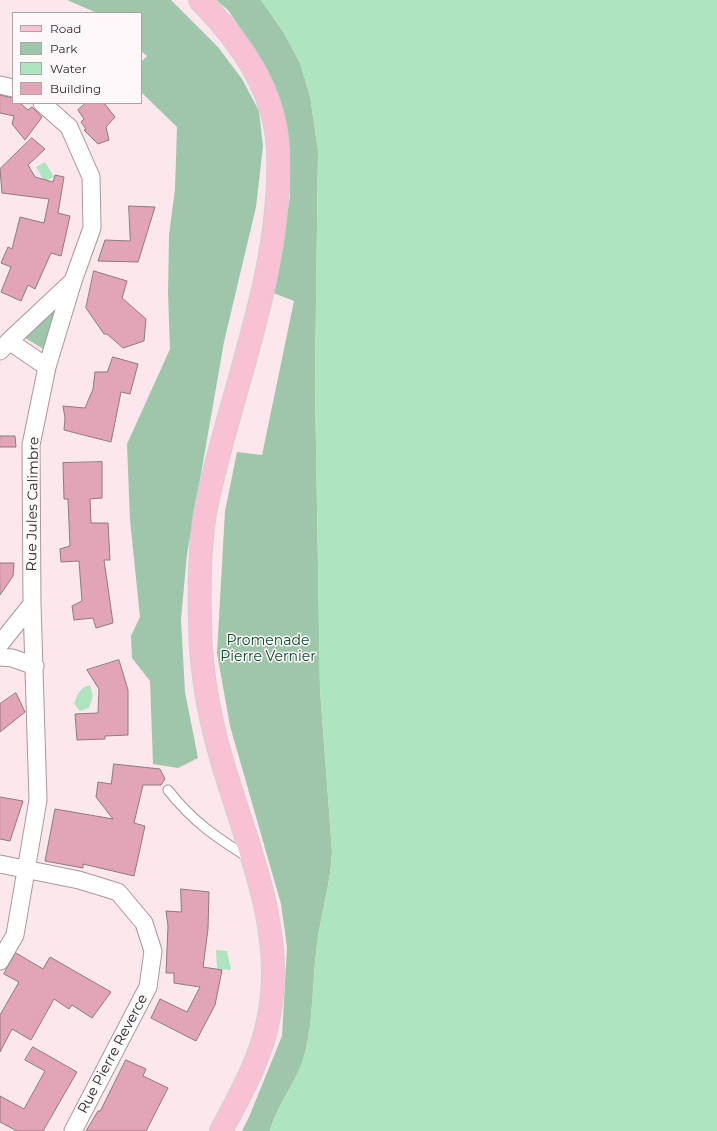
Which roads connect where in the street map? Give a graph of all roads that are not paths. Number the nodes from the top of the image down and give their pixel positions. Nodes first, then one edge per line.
1 (200, 1) edge
2 (0, 85) edge
3 (12, 88) edge
4 (43, 104) edge
5 (73, 281) junction
6 (4, 346) edge
7 (47, 367) junction
8 (32, 604) junction
9 (0, 644) edge
10 (0, 657) edge
11 (34, 666) junction
12 (168, 790) dead end
13 (255, 862) junction
14 (0, 864) edge
15 (27, 869) junction
16 (0, 961) edge
17 (73, 1131) edge
18 (221, 1131) edge

1 - 13 main road
2 - 3 street
4 - 5 street, Rue Jules Calimbre
5 - 6 street
5 - 7 street, Rue Jules Calimbre
6 - 7 street
7 - 8 street, Rue Jules Calimbre
8 - 9 street
8 - 11 street, Rue Jules Calimbre
10 - 11 street
11 - 15 street, Rue Jules Calimbre
12 - 13 lane
13 - 18 main road
14 - 15 street, Rue Pierre Reverce
15 - 16 street, Rue Jules Calimbre
15 - 17 street, Rue Pierre Reverce

